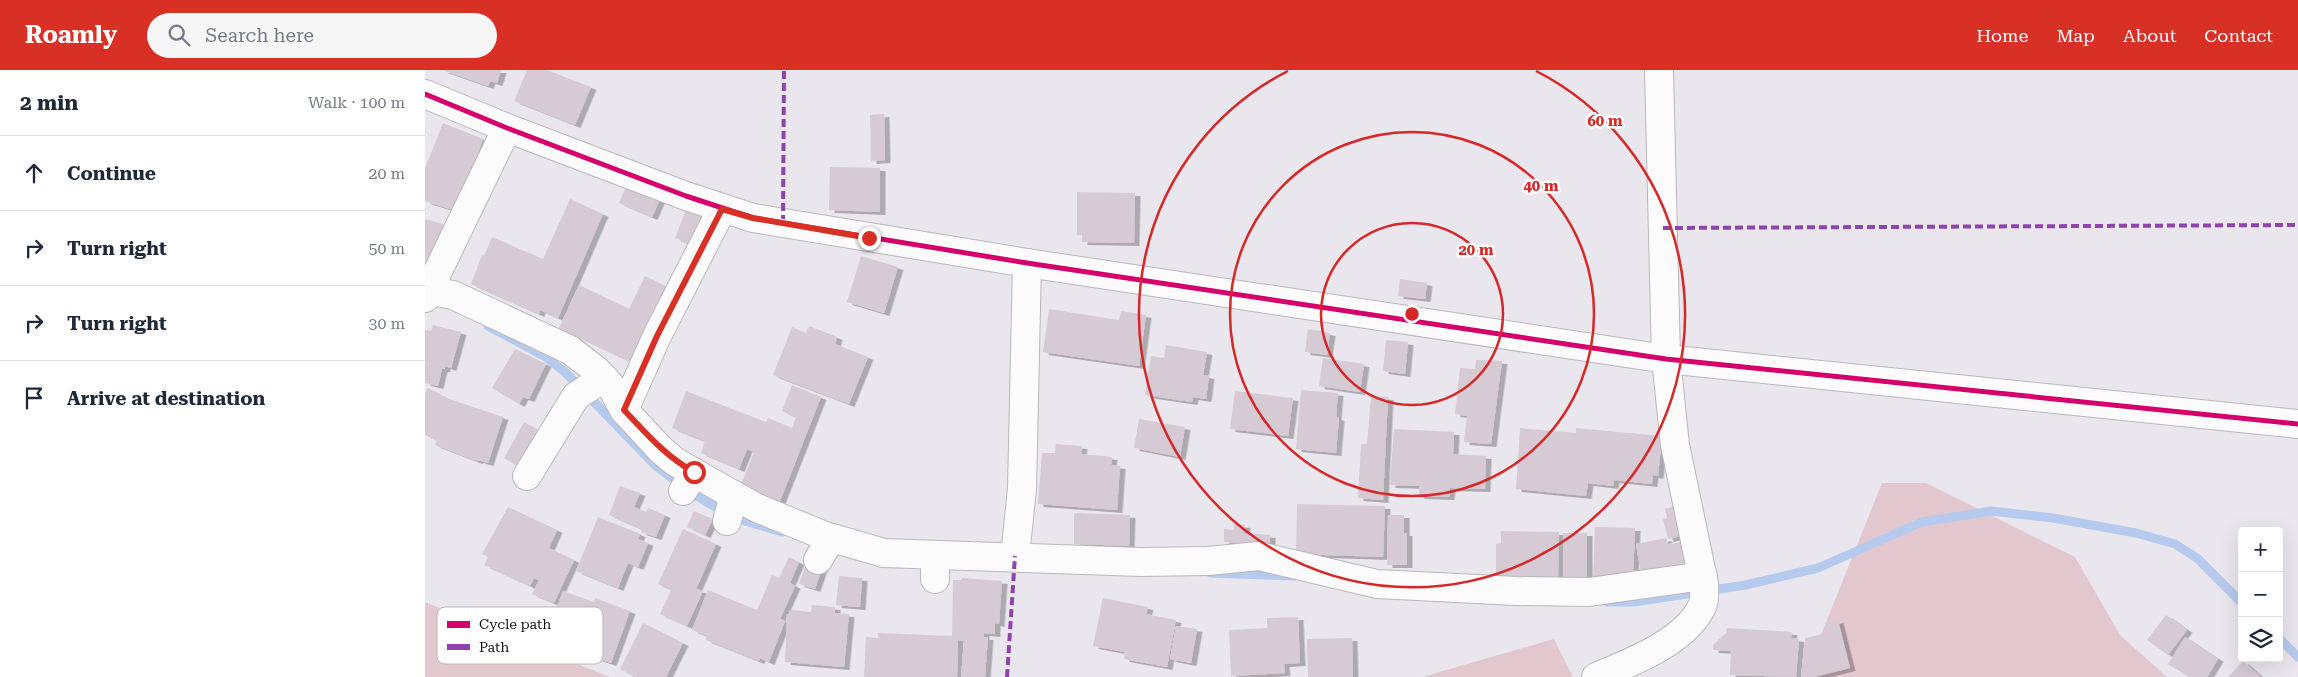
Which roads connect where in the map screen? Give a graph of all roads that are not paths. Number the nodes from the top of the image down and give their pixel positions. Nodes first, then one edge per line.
1 (1659, 70) edge
2 (425, 94) edge
3 (507, 128) junction
4 (722, 209) junction
5 (1027, 263) junction
6 (426, 293) edge
7 (1666, 359) junction
8 (592, 386) junction
9 (624, 410) junction
10 (2298, 424) edge
11 (527, 476) dead end
12 (734, 495) junction
13 (727, 521) dead end
14 (1015, 556) junction
15 (1703, 588) junction
16 (1596, 677) edge

1 - 7 street
2 - 3 street
3 - 4 street
3 - 6 street
4 - 5 street
4 - 9 street
5 - 7 street
5 - 14 street
6 - 8 street
7 - 10 street
7 - 15 street
8 - 9 street
8 - 11 street
9 - 12 street
12 - 13 street
12 - 14 street
14 - 15 street
15 - 16 street

